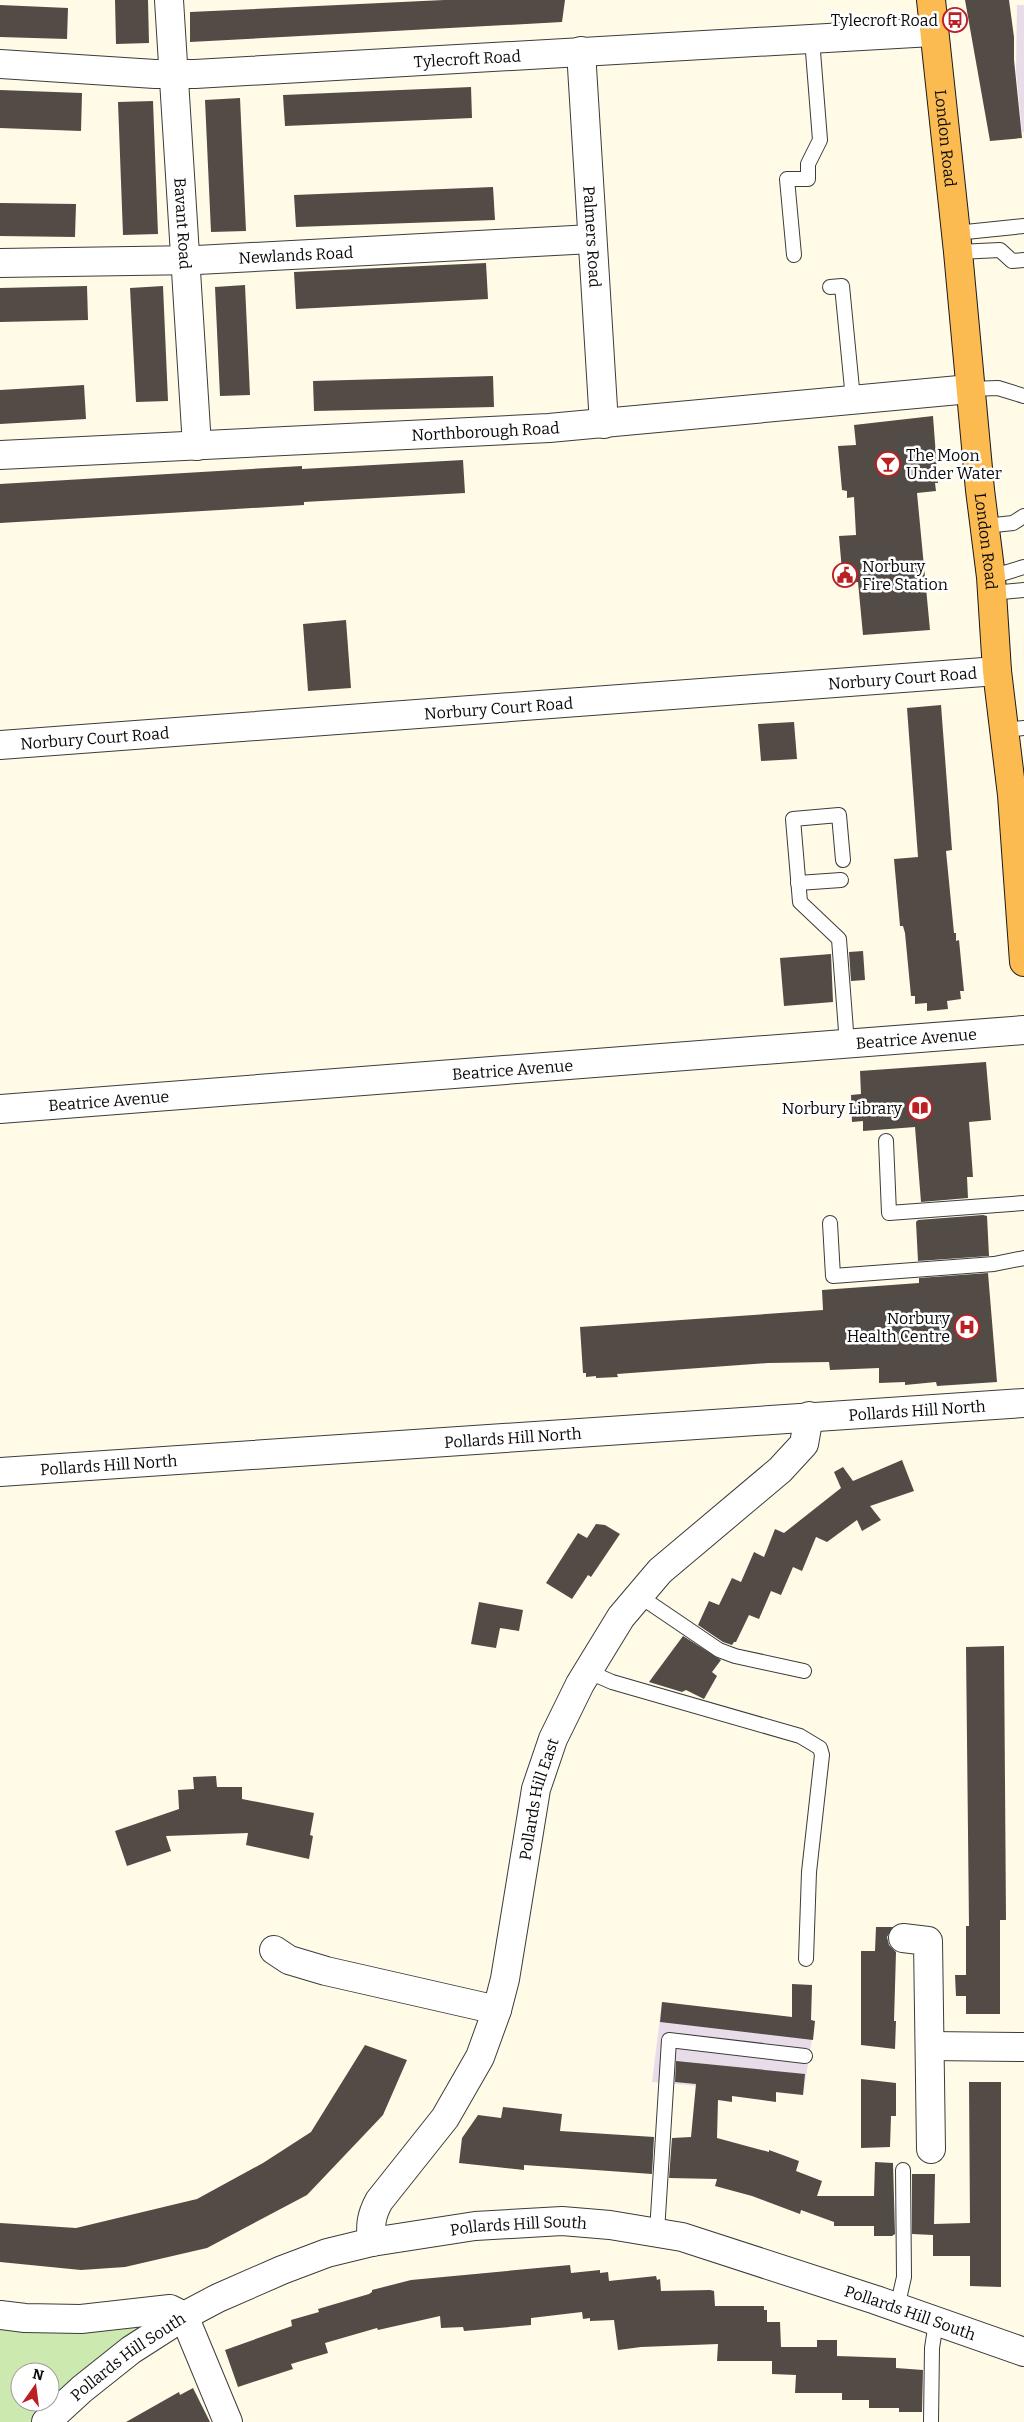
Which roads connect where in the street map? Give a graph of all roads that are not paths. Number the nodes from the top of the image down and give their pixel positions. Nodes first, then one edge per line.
1 (169, 0) edge
2 (930, 0) edge
3 (932, 32) junction
4 (812, 39) junction
5 (581, 51) junction
6 (0, 64) edge
7 (174, 74) junction
8 (1024, 226) edge
9 (592, 239) junction
10 (957, 243) junction
11 (794, 255) dead end
12 (185, 260) junction
13 (1024, 260) edge
14 (0, 263) edge
15 (830, 287) dead end
16 (970, 388) junction
17 (1024, 396) edge
18 (853, 399) junction
19 (604, 424) junction
20 (197, 446) junction
21 (0, 455) edge
22 (1024, 516) edge
23 (985, 526) junction
24 (1024, 567) edge
25 (992, 585) junction
26 (1024, 590) edge
27 (997, 671) junction
28 (1014, 729) edge
29 (0, 745) edge
30 (843, 860) dead end
31 (1021, 869) edge
32 (841, 880) dead end
33 (798, 883) junction
34 (1024, 962) edge
35 (1024, 1030) edge
36 (847, 1044) junction
37 (0, 1109) edge
38 (886, 1141) dead end
39 (1024, 1202) edge
40 (830, 1223) dead end
41 (1024, 1258) edge
42 (1024, 1403) edge
43 (809, 1416) junction
44 (0, 1472) edge
45 (638, 1595) junction
46 (804, 1671) dead end
47 (587, 1672) junction
48 (903, 1938) dead end
49 (274, 1950) dead end
50 (806, 1959) dead end
51 (497, 2010) junction
52 (930, 2046) junction
53 (1024, 2047) edge
54 (805, 2056) dead end
55 (930, 2149) dead end
56 (903, 2170) dead end
57 (657, 2232) junction
58 (372, 2242) junction
59 (897, 2308) junction
60 (0, 2315) edge
61 (184, 2316) junction
62 (936, 2322) junction
63 (1024, 2352) edge
64 (46, 2422) edge
65 (228, 2422) edge
66 (931, 2422) edge

1 - 7 street, Bavant Road
2 - 3 highway, London Road
3 - 4 street, Tylecroft Road
3 - 10 highway, London Road
4 - 5 street, Tylecroft Road
4 - 11 lane
5 - 7 street, Tylecroft Road
5 - 9 street, Palmers Road
6 - 7 street, Tylecroft Road
7 - 12 street, Bavant Road
8 - 10 lane
9 - 12 street, Newlands Road
9 - 19 street, Palmers Road
10 - 13 lane
10 - 16 highway, London Road
12 - 14 street, Newlands Road
12 - 20 street, Bavant Road
15 - 18 lane
16 - 17 lane
16 - 18 street, Northborough Road
16 - 23 highway, London Road
18 - 19 street, Northborough Road
19 - 20 street, Northborough Road
20 - 21 street, Northborough Road
22 - 23 lane
23 - 25 highway, London Road
24 - 25 lane
25 - 26 lane
25 - 27 highway, London Road
27 - 28 highway, London Road
27 - 29 street, Norbury Court Road
28 - 31 highway, London Road
30 - 33 lane
31 - 34 highway, London Road
32 - 33 lane
33 - 36 lane
35 - 36 street, Beatrice Avenue
36 - 37 street, Beatrice Avenue
38 - 39 lane
40 - 41 lane
42 - 43 street, Pollards Hill North
43 - 44 street, Pollards Hill North
43 - 45 street, Pollards Hill East
45 - 46 lane
45 - 47 street, Pollards Hill East
47 - 50 lane
47 - 51 street, Pollards Hill East
48 - 52 street
49 - 51 street
51 - 58 street, Pollards Hill East
52 - 53 street
52 - 55 street
54 - 57 lane
56 - 59 lane
57 - 58 street, Pollards Hill South
57 - 59 street, Pollards Hill South
58 - 61 street, Pollards Hill South
59 - 62 street, Pollards Hill South
60 - 61 street
61 - 64 street, Pollards Hill South
61 - 65 street
62 - 63 street, Pollards Hill South
62 - 66 lane

